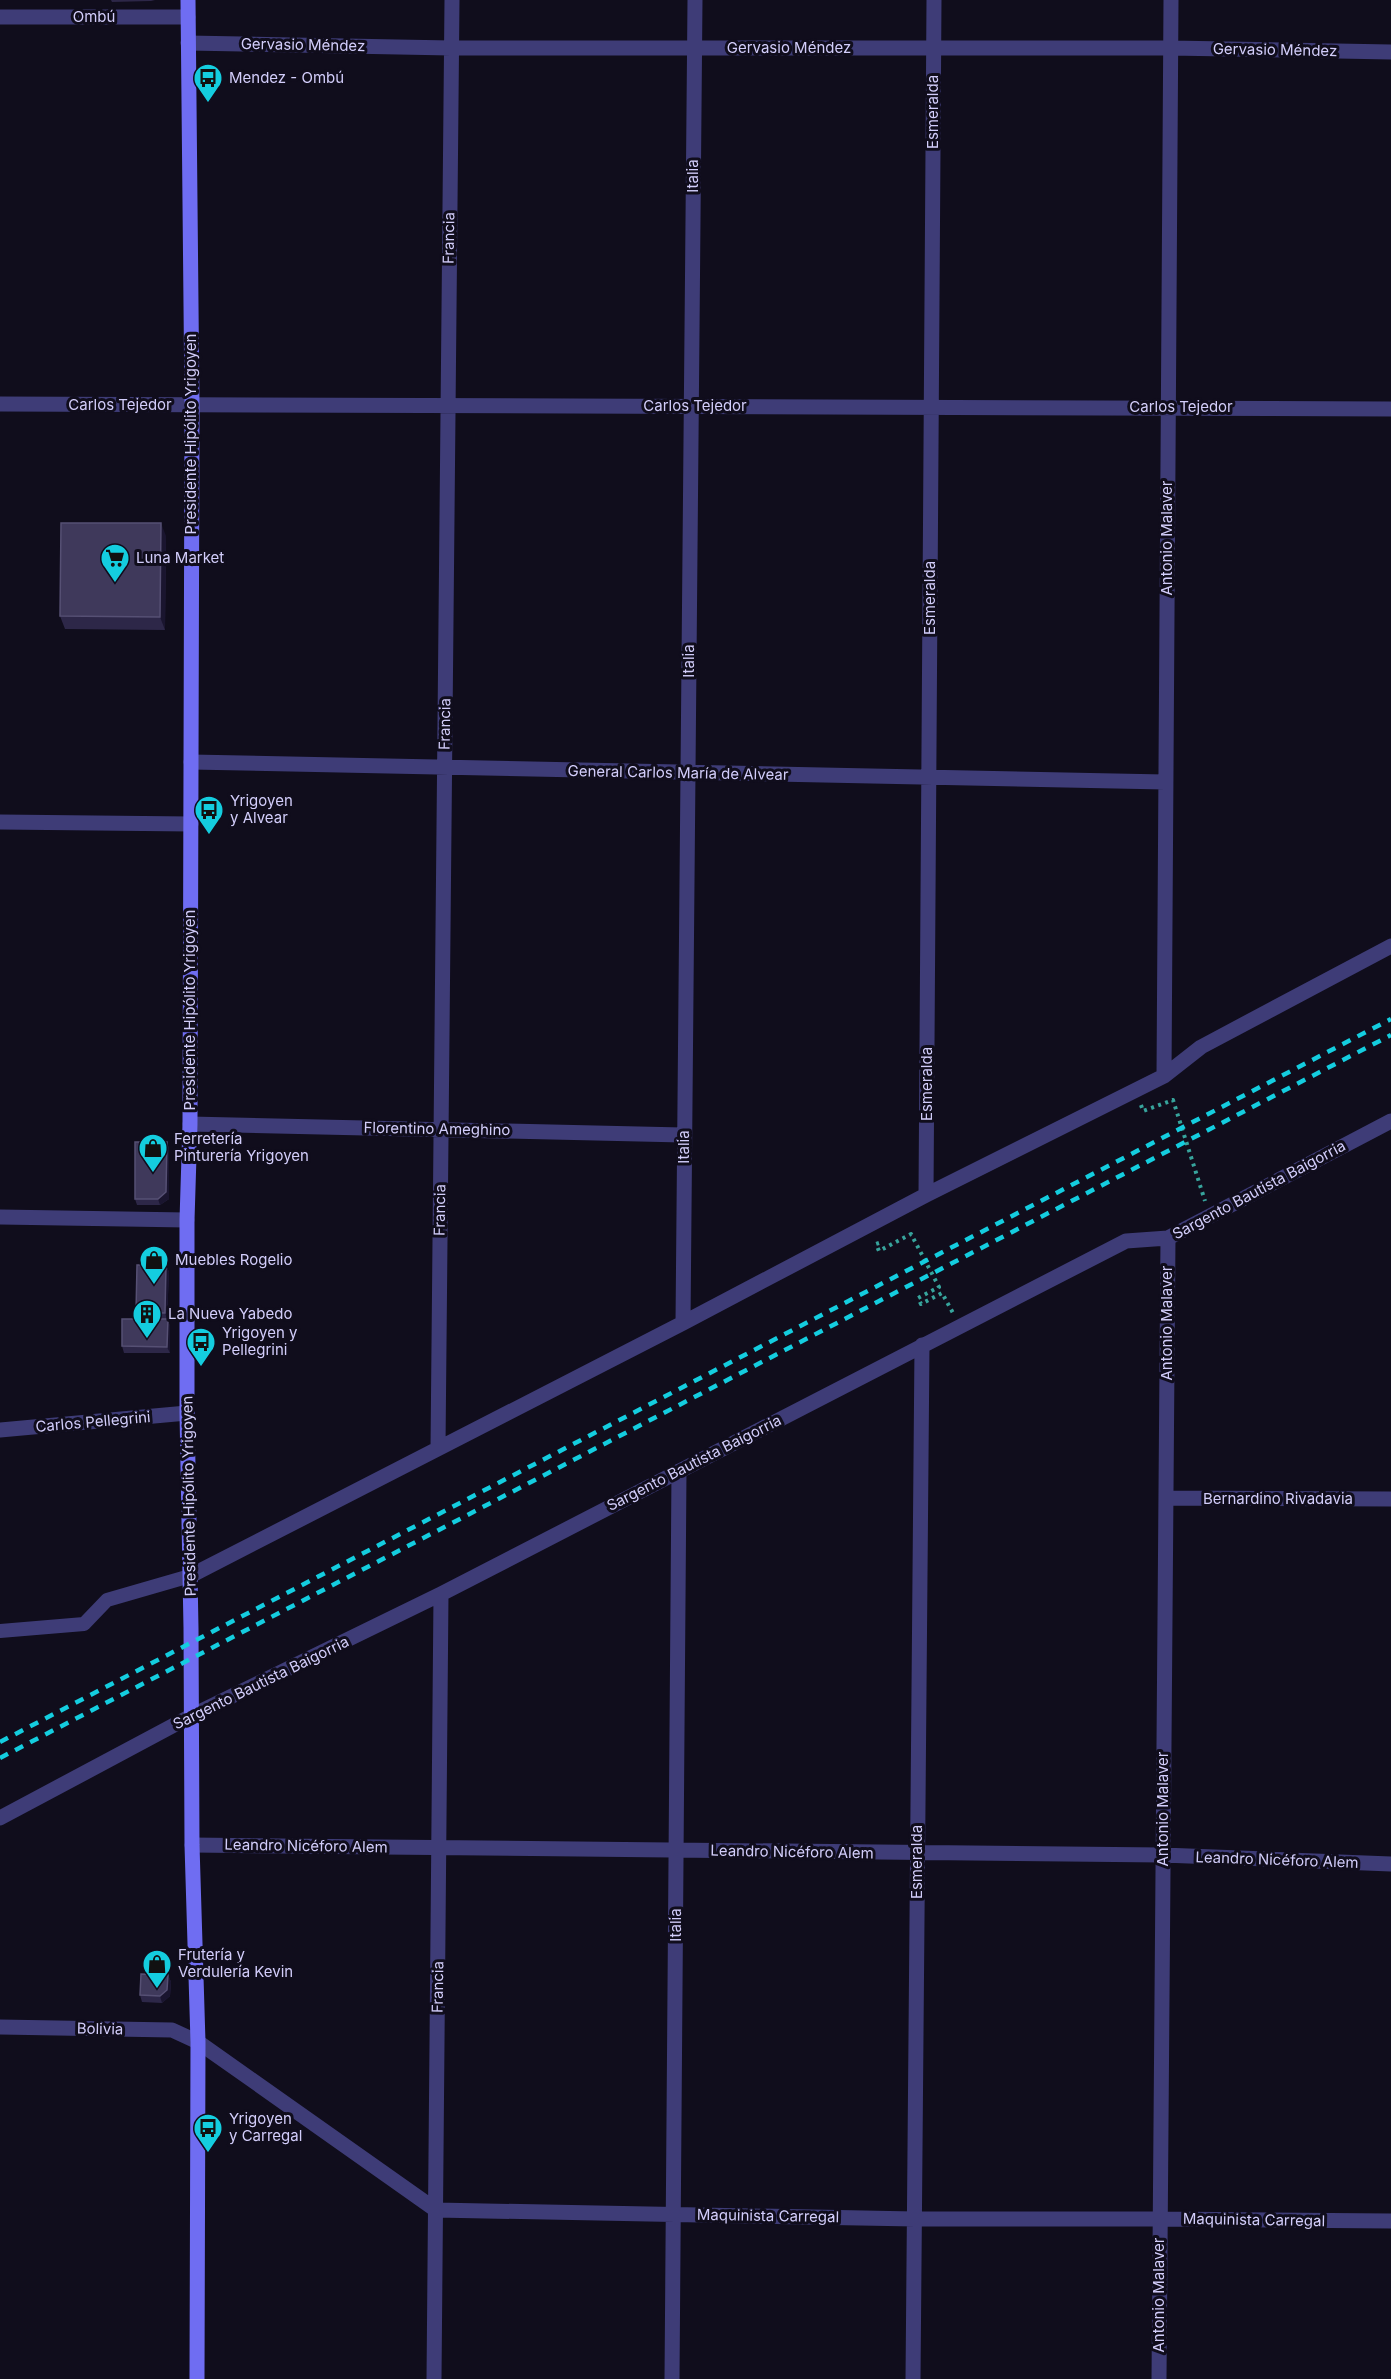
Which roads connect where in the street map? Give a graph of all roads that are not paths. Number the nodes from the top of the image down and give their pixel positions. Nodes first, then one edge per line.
1 (188, 0) edge
2 (452, 0) edge
3 (694, 0) edge
4 (934, 0) edge
5 (1171, 0) edge
6 (0, 17) edge
7 (188, 17) junction
8 (188, 43) junction
9 (934, 47) junction
10 (451, 48) junction
11 (694, 48) junction
12 (1170, 48) junction
13 (1391, 52) edge
14 (0, 404) edge
15 (448, 405) junction
16 (192, 406) junction
17 (691, 406) junction
18 (931, 406) junction
19 (1168, 407) junction
20 (1391, 409) edge
21 (191, 762) junction
22 (444, 769) junction
23 (688, 773) junction
24 (929, 777) junction
25 (1165, 782) junction
26 (0, 822) edge
27 (190, 824) junction
28 (1391, 946) edge
29 (1164, 1076) junction
30 (1391, 1121) edge
31 (190, 1124) junction
32 (441, 1130) junction
33 (684, 1135) junction
34 (926, 1196) junction
35 (0, 1217) edge
36 (187, 1220) junction
37 (1168, 1238) junction
38 (683, 1323) junction
39 (922, 1345) junction
40 (187, 1413) junction
41 (0, 1430) edge
42 (438, 1448) junction
43 (680, 1471) junction
44 (1166, 1498) junction
45 (1391, 1499) edge
46 (190, 1576) junction
47 (441, 1594) junction
48 (0, 1631) edge
49 (191, 1716) junction
50 (0, 1818) edge
51 (192, 1845) junction
52 (440, 1847) junction
53 (676, 1851) junction
54 (918, 1853) junction
55 (1163, 1856) junction
56 (1391, 1864) edge
57 (0, 2027) edge
58 (198, 2042) junction
59 (436, 2210) junction
60 (673, 2214) junction
61 (915, 2219) junction
62 (1160, 2219) junction
63 (1391, 2221) edge
64 (197, 2379) edge
65 (434, 2379) edge
66 (672, 2379) edge
67 (914, 2379) edge
68 (1159, 2379) edge

1 - 7 street, Presidente Hipólito Yrigoyen
2 - 10 street, Francia
3 - 11 street, Italia
4 - 9 street, Esmeralda
5 - 12 street, Antonio Malaver
6 - 7 street, Ombú
7 - 8 street, Presidente Hipólito Yrigoyen
8 - 10 street, Gervasio Méndez
8 - 16 street, Presidente Hipólito Yrigoyen
9 - 11 street, Gervasio Méndez
9 - 12 street, Gervasio Méndez
9 - 18 street, Esmeralda
10 - 11 street, Gervasio Méndez
10 - 15 street, Francia
11 - 17 street, Italia
12 - 13 street, Gervasio Méndez
12 - 19 street, Antonio Malaver
14 - 16 street, Carlos Tejedor
15 - 16 street, Carlos Tejedor
15 - 17 street, Carlos Tejedor
15 - 22 street, Francia
16 - 21 street, Presidente Hipólito Yrigoyen
17 - 18 street, Carlos Tejedor
17 - 23 street, Italia
18 - 19 street, Carlos Tejedor
18 - 24 street, Esmeralda
19 - 20 street, Carlos Tejedor
19 - 25 street, Antonio Malaver
21 - 22 street, General Carlos María de Alvear
21 - 27 street, Presidente Hipólito Yrigoyen
22 - 23 street, General Carlos María de Alvear
22 - 32 street, Francia
23 - 24 street, General Carlos María de Alvear
23 - 33 street, Italia
24 - 25 street, General Carlos María de Alvear
24 - 34 street, Esmeralda
25 - 29 street, Antonio Malaver
26 - 27 street
27 - 31 street, Presidente Hipólito Yrigoyen
28 - 29 street
29 - 34 street
30 - 37 street, Sargento Bautista Baigorria
31 - 32 street, Florentino Ameghino
31 - 36 street, Presidente Hipólito Yrigoyen
32 - 33 street, Florentino Ameghino
32 - 42 street, Francia
33 - 38 street, Italia
34 - 38 street
35 - 36 street
36 - 40 street, Presidente Hipólito Yrigoyen
37 - 39 street, Sargento Bautista Baigorria
37 - 44 street, Antonio Malaver
38 - 42 street
39 - 43 street, Sargento Bautista Baigorria
39 - 54 street, Esmeralda
40 - 41 street, Carlos Pellegrini
40 - 46 street, Presidente Hipólito Yrigoyen
42 - 46 street
43 - 47 street, Sargento Bautista Baigorria
43 - 53 street, Italia
44 - 45 street, Bernardino Rivadavia
44 - 55 street, Antonio Malaver
46 - 48 lane
46 - 49 street, Presidente Hipólito Yrigoyen
47 - 49 street, Sargento Bautista Baigorria
47 - 52 street, Francia
49 - 50 street, Sargento Bautista Baigorria
49 - 51 street, Presidente Hipólito Yrigoyen
51 - 52 street, Leandro Nicéforo Alem
51 - 58 street, Presidente Hipólito Yrigoyen
52 - 53 street, Leandro Nicéforo Alem
52 - 59 street, Francia
53 - 54 street, Leandro Nicéforo Alem
53 - 60 street, Italia
54 - 55 street, Leandro Nicéforo Alem
54 - 61 street, Esmeralda
55 - 56 street, Leandro Nicéforo Alem
55 - 62 street, Antonio Malaver
57 - 58 street, Bolivia
58 - 59 street
58 - 64 street, Presidente Hipólito Yrigoyen
59 - 60 street, Maquinista Carregal
59 - 65 street, Francia
60 - 61 street, Maquinista Carregal
60 - 66 street, Italia
61 - 62 street, Maquinista Carregal
61 - 67 street, Esmeralda
62 - 63 street, Maquinista Carregal
62 - 68 street, Antonio Malaver

